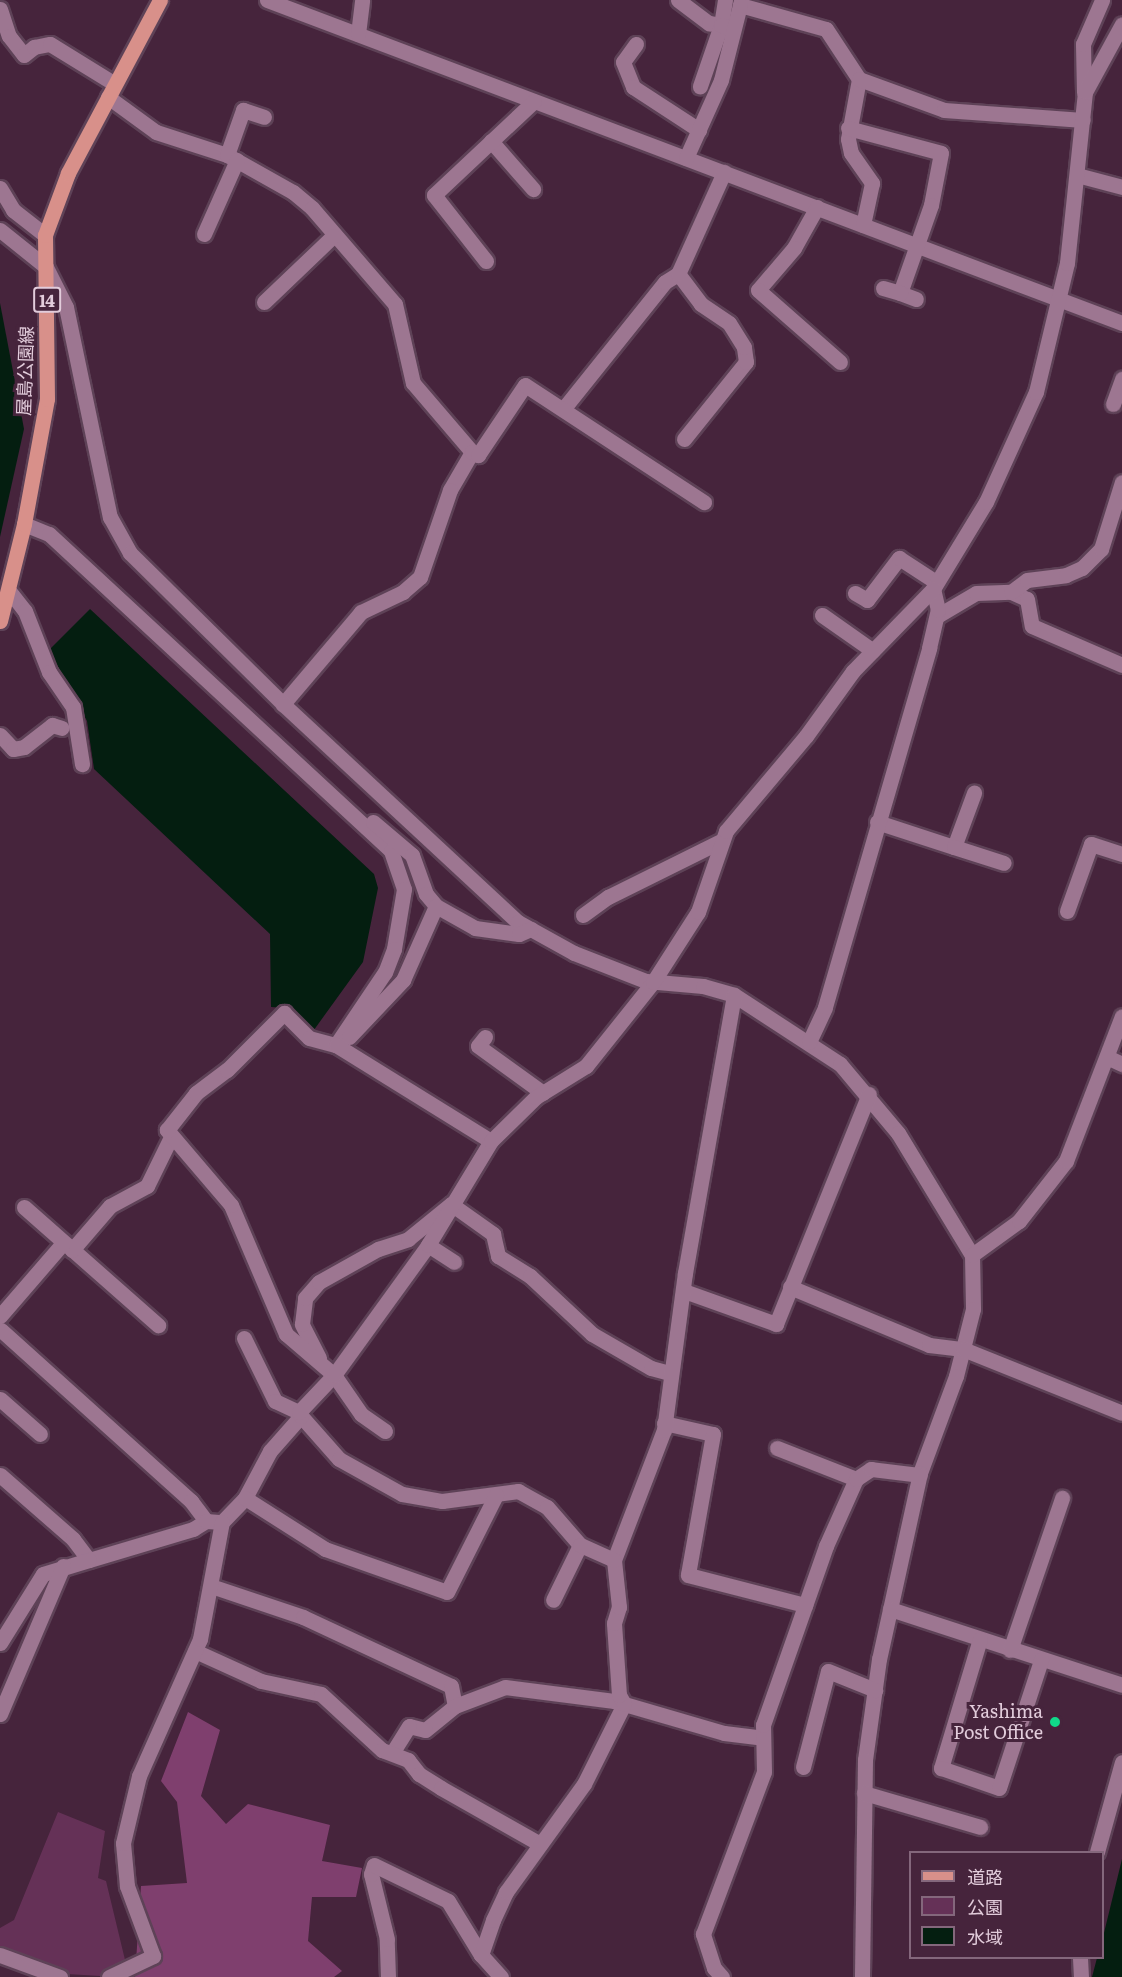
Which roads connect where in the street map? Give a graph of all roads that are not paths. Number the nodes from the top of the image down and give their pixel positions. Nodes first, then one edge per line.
1 (159, 0) edge
2 (267, 0) edge
3 (362, 0) edge
4 (678, 0) edge
5 (725, 0) edge
6 (1102, 0) edge
7 (740, 2) edge
8 (0, 9) edge
9 (1122, 24) edge
10 (728, 26) junction
11 (358, 34) junction
12 (636, 44) dead end
13 (859, 80) junction
14 (700, 86) dead end
15 (111, 91) junction
16 (1085, 92) junction
17 (534, 101) junction
18 (264, 117) dead end
19 (1083, 120) junction
20 (848, 128) junction
21 (699, 130) junction
22 (491, 141) junction
23 (232, 158) junction
24 (686, 158) junction
25 (724, 172) junction
26 (1077, 175) junction
27 (1122, 187) edge
28 (0, 188) edge
29 (533, 189) dead end
30 (817, 207) junction
31 (863, 225) junction
32 (0, 230) edge
33 (204, 234) dead end
34 (45, 235) junction
35 (333, 236) junction
36 (917, 245) junction
37 (486, 261) dead end
38 (46, 267) junction
39 (678, 274) junction
40 (883, 288) dead end
41 (900, 293) junction
42 (1059, 298) junction
43 (916, 299) dead end
44 (264, 302) dead end
45 (1122, 323) edge
46 (840, 362) dead end
47 (1122, 379) edge
48 (1113, 404) dead end
49 (564, 408) junction
50 (684, 439) dead end
51 (472, 452) junction
52 (1122, 482) edge
53 (704, 502) dead end
54 (24, 524) junction
55 (935, 585) junction
56 (10, 592) junction
57 (1011, 592) junction
58 (855, 593) dead end
59 (822, 615) dead end
60 (937, 616) junction
61 (0, 621) edge
62 (873, 651) junction
63 (1122, 665) edge
64 (283, 704) junction
65 (62, 728) dead end
66 (0, 735) edge
67 (82, 764) dead end
68 (974, 793) dead end
69 (342, 803) junction
70 (877, 822) junction
71 (721, 842) junction
72 (954, 847) junction
73 (1122, 854) edge
74 (1004, 863) dead end
75 (436, 906) junction
76 (1067, 911) dead end
77 (583, 915) dead end
78 (531, 929) junction
79 (653, 982) junction
80 (734, 995) junction
81 (1122, 1016) edge
82 (485, 1036) dead end
83 (809, 1042) junction
84 (336, 1045) junction
85 (1107, 1057) junction
86 (1122, 1064) edge
87 (543, 1093) junction
88 (869, 1094) junction
89 (171, 1137) junction
90 (491, 1141) junction
91 (451, 1204) junction
92 (24, 1207) dead end
93 (428, 1245) junction
94 (68, 1246) junction
95 (972, 1255) junction
96 (454, 1262) dead end
97 (790, 1287) junction
98 (684, 1291) junction
99 (158, 1325) dead end
100 (0, 1326) edge
101 (244, 1338) dead end
102 (963, 1349) junction
103 (670, 1373) junction
104 (332, 1374) junction
105 (0, 1399) edge
106 (1122, 1413) edge
107 (300, 1414) junction
108 (664, 1423) junction
109 (386, 1431) dead end
110 (40, 1434) dead end
111 (777, 1448) dead end
112 (0, 1475) edge
113 (920, 1475) junction
114 (856, 1479) junction
115 (496, 1495) junction
116 (245, 1498) junction
117 (1062, 1498) dead end
118 (206, 1521) junction
119 (222, 1522) junction
120 (580, 1545) junction
121 (89, 1560) junction
122 (614, 1560) junction
123 (63, 1566) junction
124 (211, 1586) junction
125 (553, 1600) dead end
126 (805, 1605) junction
127 (890, 1609) junction
128 (1, 1639) edge
129 (980, 1639) junction
130 (1010, 1650) junction
131 (195, 1651) junction
132 (1041, 1660) junction
133 (1122, 1685) edge
134 (875, 1690) junction
135 (624, 1704) junction
136 (455, 1706) junction
137 (0, 1714) edge
138 (763, 1738) junction
139 (392, 1753) junction
140 (1122, 1762) edge
141 (803, 1767) dead end
142 (864, 1793) junction
143 (980, 1827) dead end
144 (540, 1844) junction
145 (1097, 1851) edge
146 (0, 1955) edge
147 (481, 1955) junction
148 (1080, 1959) edge
149 (60, 1977) edge
150 (109, 1977) edge
151 (388, 1977) edge
152 (501, 1977) edge
153 (722, 1977) edge
154 (862, 1977) edge
155 (1082, 1977) edge

1 - 15 main road, 屋島公園線 / 14
2 - 11 street
3 - 11 street
4 - 10 street
5 - 10 street
6 - 16 street
7 - 10 street
7 - 13 street
8 - 15 street
9 - 16 street
10 - 14 street
10 - 21 street
11 - 17 street
12 - 21 street
13 - 19 street
13 - 20 street
15 - 23 street
15 - 34 main road, 屋島公園線 / 14
16 - 19 street
17 - 22 street
17 - 24 street
18 - 23 street
19 - 26 street
20 - 31 street
20 - 36 street
21 - 24 street
22 - 29 street
22 - 37 street
23 - 33 street
23 - 35 street
24 - 25 street
25 - 30 street
25 - 39 street
26 - 27 street
26 - 42 street
28 - 34 street
30 - 31 street
30 - 46 street
31 - 36 street
32 - 38 street
34 - 38 main road, 屋島公園線 / 14
35 - 44 street
35 - 51 street
36 - 41 street
36 - 42 street
38 - 54 main road, 屋島公園線 / 14
38 - 64 street
39 - 49 street
39 - 50 street
40 - 41 street
41 - 43 street
42 - 45 street
42 - 55 street
47 - 48 street
49 - 51 street
49 - 53 street
51 - 64 street
52 - 57 street
54 - 56 main road, 屋島公園線 / 14
54 - 69 street
55 - 58 street
55 - 60 street
55 - 62 street
56 - 61 main road, 屋島公園線 / 14
56 - 67 street
57 - 60 street
57 - 63 street
59 - 62 street
60 - 70 street
62 - 71 street
64 - 78 street
65 - 66 street
68 - 72 street
69 - 75 street
69 - 84 street
70 - 72 street
70 - 83 street
71 - 77 street
71 - 79 street
72 - 74 street
73 - 76 street
75 - 78 street
75 - 84 street
78 - 79 street
79 - 80 street
79 - 87 street
80 - 83 street
80 - 98 street
81 - 85 street
82 - 87 street
83 - 88 street
84 - 89 street
84 - 90 street
85 - 86 street
85 - 95 street
87 - 90 street
88 - 95 street
88 - 97 street
89 - 94 street
89 - 104 street
90 - 91 street
91 - 93 street
91 - 103 street
91 - 104 street
92 - 94 street
93 - 96 street
93 - 104 street
94 - 99 street
94 - 100 street
95 - 102 street
97 - 98 street
97 - 102 street
98 - 103 street
100 - 118 street
101 - 107 street
102 - 106 street
102 - 113 street
103 - 108 street
104 - 107 street
104 - 109 street
105 - 110 street
107 - 115 street
107 - 116 street
108 - 122 street
108 - 126 street
111 - 114 street
112 - 121 street
113 - 114 street
113 - 127 street
114 - 126 street
115 - 116 street
115 - 120 street
116 - 119 street
117 - 130 street
118 - 119 street
118 - 121 street
119 - 124 street
120 - 122 street
120 - 125 street
121 - 123 street
122 - 135 street
123 - 128 street
123 - 137 street
124 - 131 street
124 - 136 street
126 - 138 street
127 - 129 street
127 - 134 street
129 - 130 street
129 - 132 street
130 - 132 street
131 - 139 street
131 - 150 street
132 - 133 street
134 - 141 street
134 - 142 street
135 - 136 street
135 - 138 street
135 - 144 street
136 - 139 street
138 - 153 street
139 - 144 street
140 - 145 street
142 - 143 street
142 - 154 street
144 - 147 street
146 - 149 street
147 - 151 street
147 - 152 street
148 - 155 street

